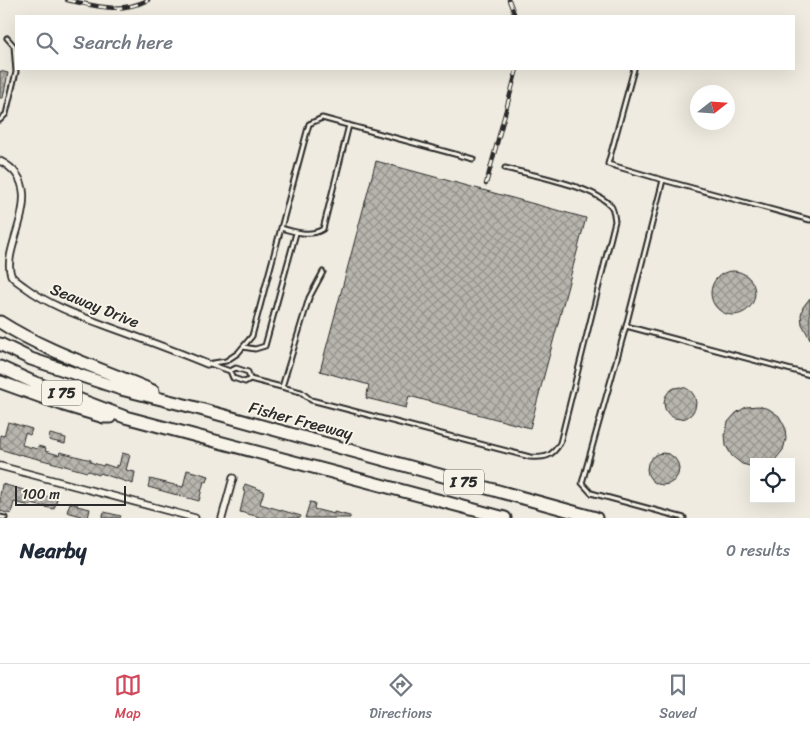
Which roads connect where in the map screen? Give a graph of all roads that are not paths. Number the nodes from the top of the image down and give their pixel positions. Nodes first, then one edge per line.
1 (7, 38) dead end
2 (15, 59) edge
3 (16, 70) edge
4 (634, 70) edge
5 (0, 120) edge
6 (349, 126) junction
7 (473, 159) dead end
8 (0, 161) edge
9 (505, 168) dead end
10 (663, 180) junction
11 (810, 220) edge
12 (281, 228) junction
13 (296, 233) junction
14 (323, 272) dead end
15 (0, 322) edge
16 (626, 326) junction
17 (0, 344) edge
18 (243, 347) junction
19 (207, 364) junction
20 (0, 367) edge
21 (230, 371) junction
22 (810, 375) edge
23 (250, 379) junction
24 (0, 382) edge
25 (282, 387) junction
26 (190, 406) junction
27 (125, 417) junction
28 (0, 466) edge
29 (233, 478) dead end
30 (0, 517) edge
31 (5, 518) edge
32 (195, 518) edge
33 (222, 518) edge
34 (505, 518) edge
35 (596, 518) edge
36 (684, 518) edge

1 - 2 lane
3 - 5 lane
4 - 10 lane
6 - 7 lane
6 - 12 lane
6 - 13 lane
8 - 19 street, Seaway Drive
9 - 25 lane
10 - 11 lane
10 - 16 lane
12 - 13 lane
12 - 18 lane
13 - 18 lane
14 - 25 lane
15 - 26 highway
16 - 22 lane
16 - 36 lane
17 - 26 highway, Fisher Freeway / I 75
18 - 19 lane
19 - 21 lane
20 - 27 highway, I 75
21 - 23 lane
21 - 23 lane
23 - 25 lane
24 - 27 highway
26 - 35 highway, Fisher Freeway / I 75
27 - 34 highway, I 75
28 - 32 street
29 - 33 street
30 - 31 lane

